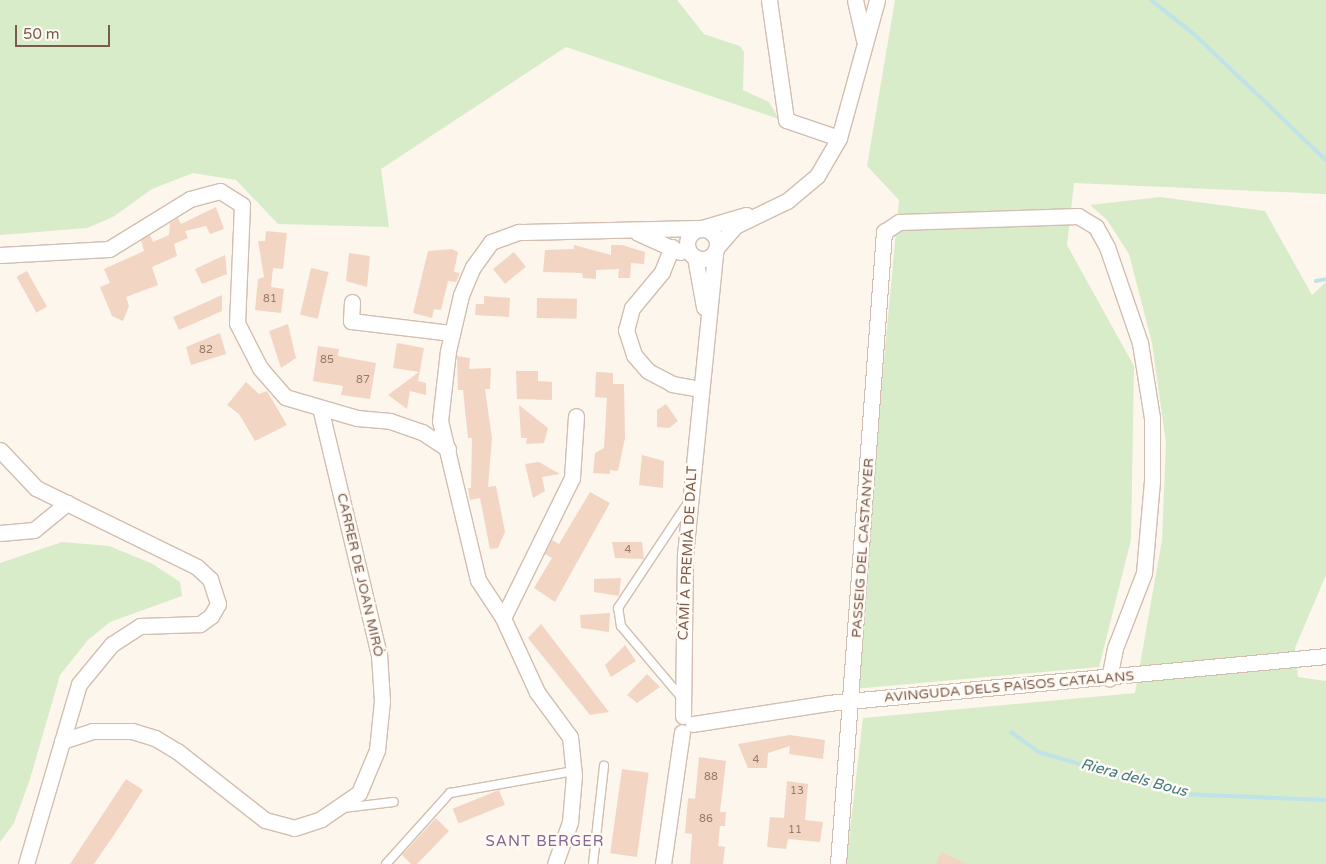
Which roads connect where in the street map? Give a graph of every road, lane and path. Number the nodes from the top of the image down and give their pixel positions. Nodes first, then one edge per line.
1 (770, 0) edge
2 (855, 0) edge
3 (877, 0) edge
4 (865, 46) junction
5 (840, 133) junction
6 (762, 212) junction
7 (701, 228) junction
8 (619, 230) junction
9 (672, 246) junction
10 (716, 249) junction
11 (0, 255) edge
12 (694, 256) junction
13 (352, 302) dead end
14 (706, 322) junction
15 (452, 334) junction
16 (700, 389) junction
17 (320, 408) junction
18 (576, 416) dead end
19 (448, 449) junction
20 (0, 450) edge
21 (690, 499) junction
22 (67, 502) junction
23 (0, 533) edge
24 (503, 618) junction
25 (1326, 656) edge
26 (1109, 678) junction
27 (681, 697) junction
28 (852, 701) junction
29 (686, 724) junction
30 (62, 740) junction
31 (604, 766) dead end
32 (574, 772) junction
33 (394, 802) dead end
34 (336, 809) junction
35 (26, 864) edge
36 (386, 864) edge
37 (554, 864) edge
38 (592, 864) edge
39 (663, 864) edge
40 (838, 864) edge

1 - 5 street
2 - 4 street
3 - 4 street
4 - 5 street
5 - 6 street
6 - 7 street
6 - 10 street
7 - 8 street
7 - 10 street
7 - 12 street
8 - 9 street
8 - 15 street
9 - 12 street
9 - 16 street
10 - 12 street
10 - 14 street, CAMÍ A PREMIÀ DE DALT
11 - 17 street
12 - 14 street, CAMÍ A PREMIÀ DE DALT
13 - 15 street
14 - 16 street, CAMÍ A PREMIÀ DE DALT
15 - 19 street
16 - 21 street, CAMÍ A PREMIÀ DE DALT
17 - 19 street
17 - 34 street, CARRER DE JOAN MIRÓ
18 - 24 street
19 - 24 street
20 - 22 street
21 - 27 street, CAMÍ A PREMIÀ DE DALT
21 - 27 lane
22 - 23 street
22 - 30 street
24 - 32 street
25 - 26 street, AVINGUDA DELS PAÏSOS CATALANS
26 - 28 street, AVINGUDA DELS PAÏSOS CATALANS
26 - 28 street, PASSEIG DEL CASTANYER
27 - 29 street, CAMÍ A PREMIÀ DE DALT
28 - 29 street, AVINGUDA DELS PAÏSOS CATALANS
28 - 40 street, PASSEIG DEL CASTANYER
29 - 39 street, CAMÍ A PREMIÀ DE DALT
30 - 34 street, CARRER DE JOAN MIRÓ
30 - 35 street
31 - 38 lane
32 - 36 lane
32 - 37 street
33 - 34 lane

